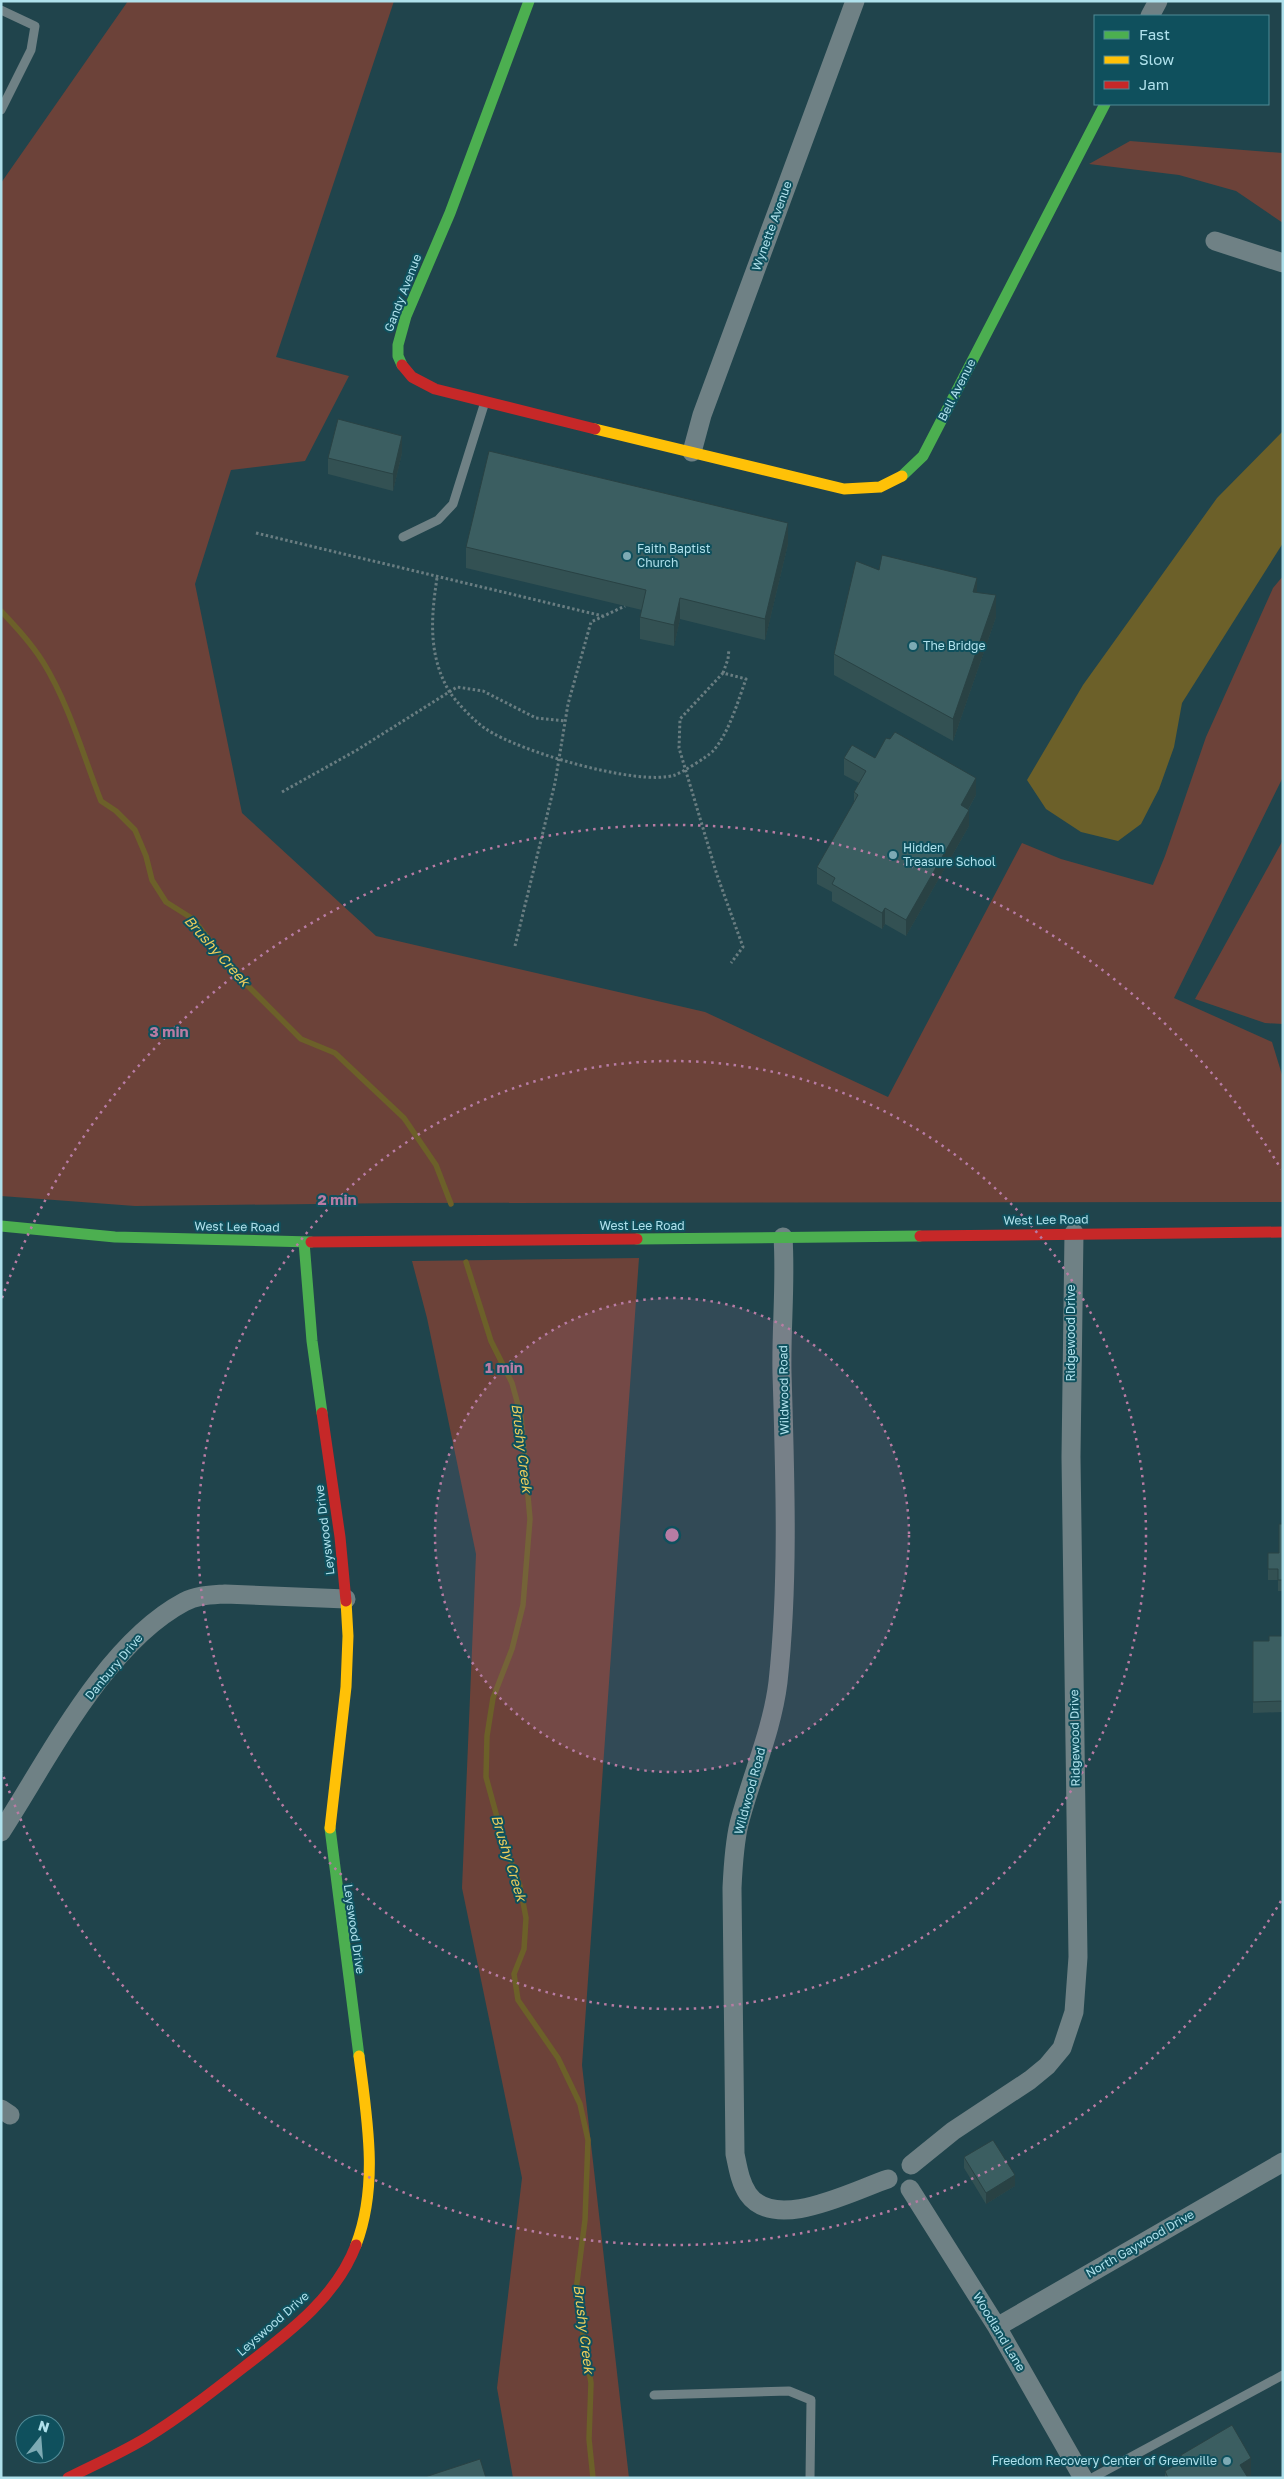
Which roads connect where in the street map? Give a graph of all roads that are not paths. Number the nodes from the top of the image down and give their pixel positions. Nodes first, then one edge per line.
1 (529, 1) edge
2 (855, 1) edge
3 (1158, 1) edge
4 (1, 10) edge
5 (1151, 15) edge
6 (1104, 105) edge
7 (1, 110) edge
8 (1215, 241) dead end
9 (1283, 262) edge
10 (485, 403) junction
11 (692, 452) junction
12 (403, 537) dead end
13 (1, 1226) edge
14 (1283, 1232) edge
15 (1074, 1233) junction
16 (783, 1237) junction
17 (304, 1242) junction
18 (346, 1599) junction
19 (1, 1832) edge
20 (1283, 2162) edge
21 (911, 2165) junction
22 (888, 2179) junction
23 (910, 2189) junction
24 (997, 2327) junction
25 (1283, 2375) edge
26 (654, 2395) dead end
27 (68, 2478) edge
28 (810, 2478) edge
29 (1083, 2478) edge
30 (1092, 2478) edge

1 - 10 street, Gandy Avenue
2 - 11 street, Wynette Avenue
3 - 5 street
4 - 7 lane
6 - 11 street, Bell Avenue
8 - 9 street
10 - 11 street, Gandy Avenue
10 - 12 lane
13 - 17 street, West Lee Road
14 - 15 street, West Lee Road
15 - 16 street, West Lee Road
15 - 21 street, Ridgewood Drive
16 - 17 street, West Lee Road
16 - 22 street, Wildwood Road
17 - 18 street, Leyswood Drive
18 - 19 street, Danbury Drive
18 - 27 street, Leyswood Drive
20 - 24 street, North Gaywood Drive
21 - 22 street
21 - 23 street
22 - 23 street
23 - 24 street, Woodland Lane
24 - 29 street, Woodland Lane
25 - 30 lane
26 - 28 lane

